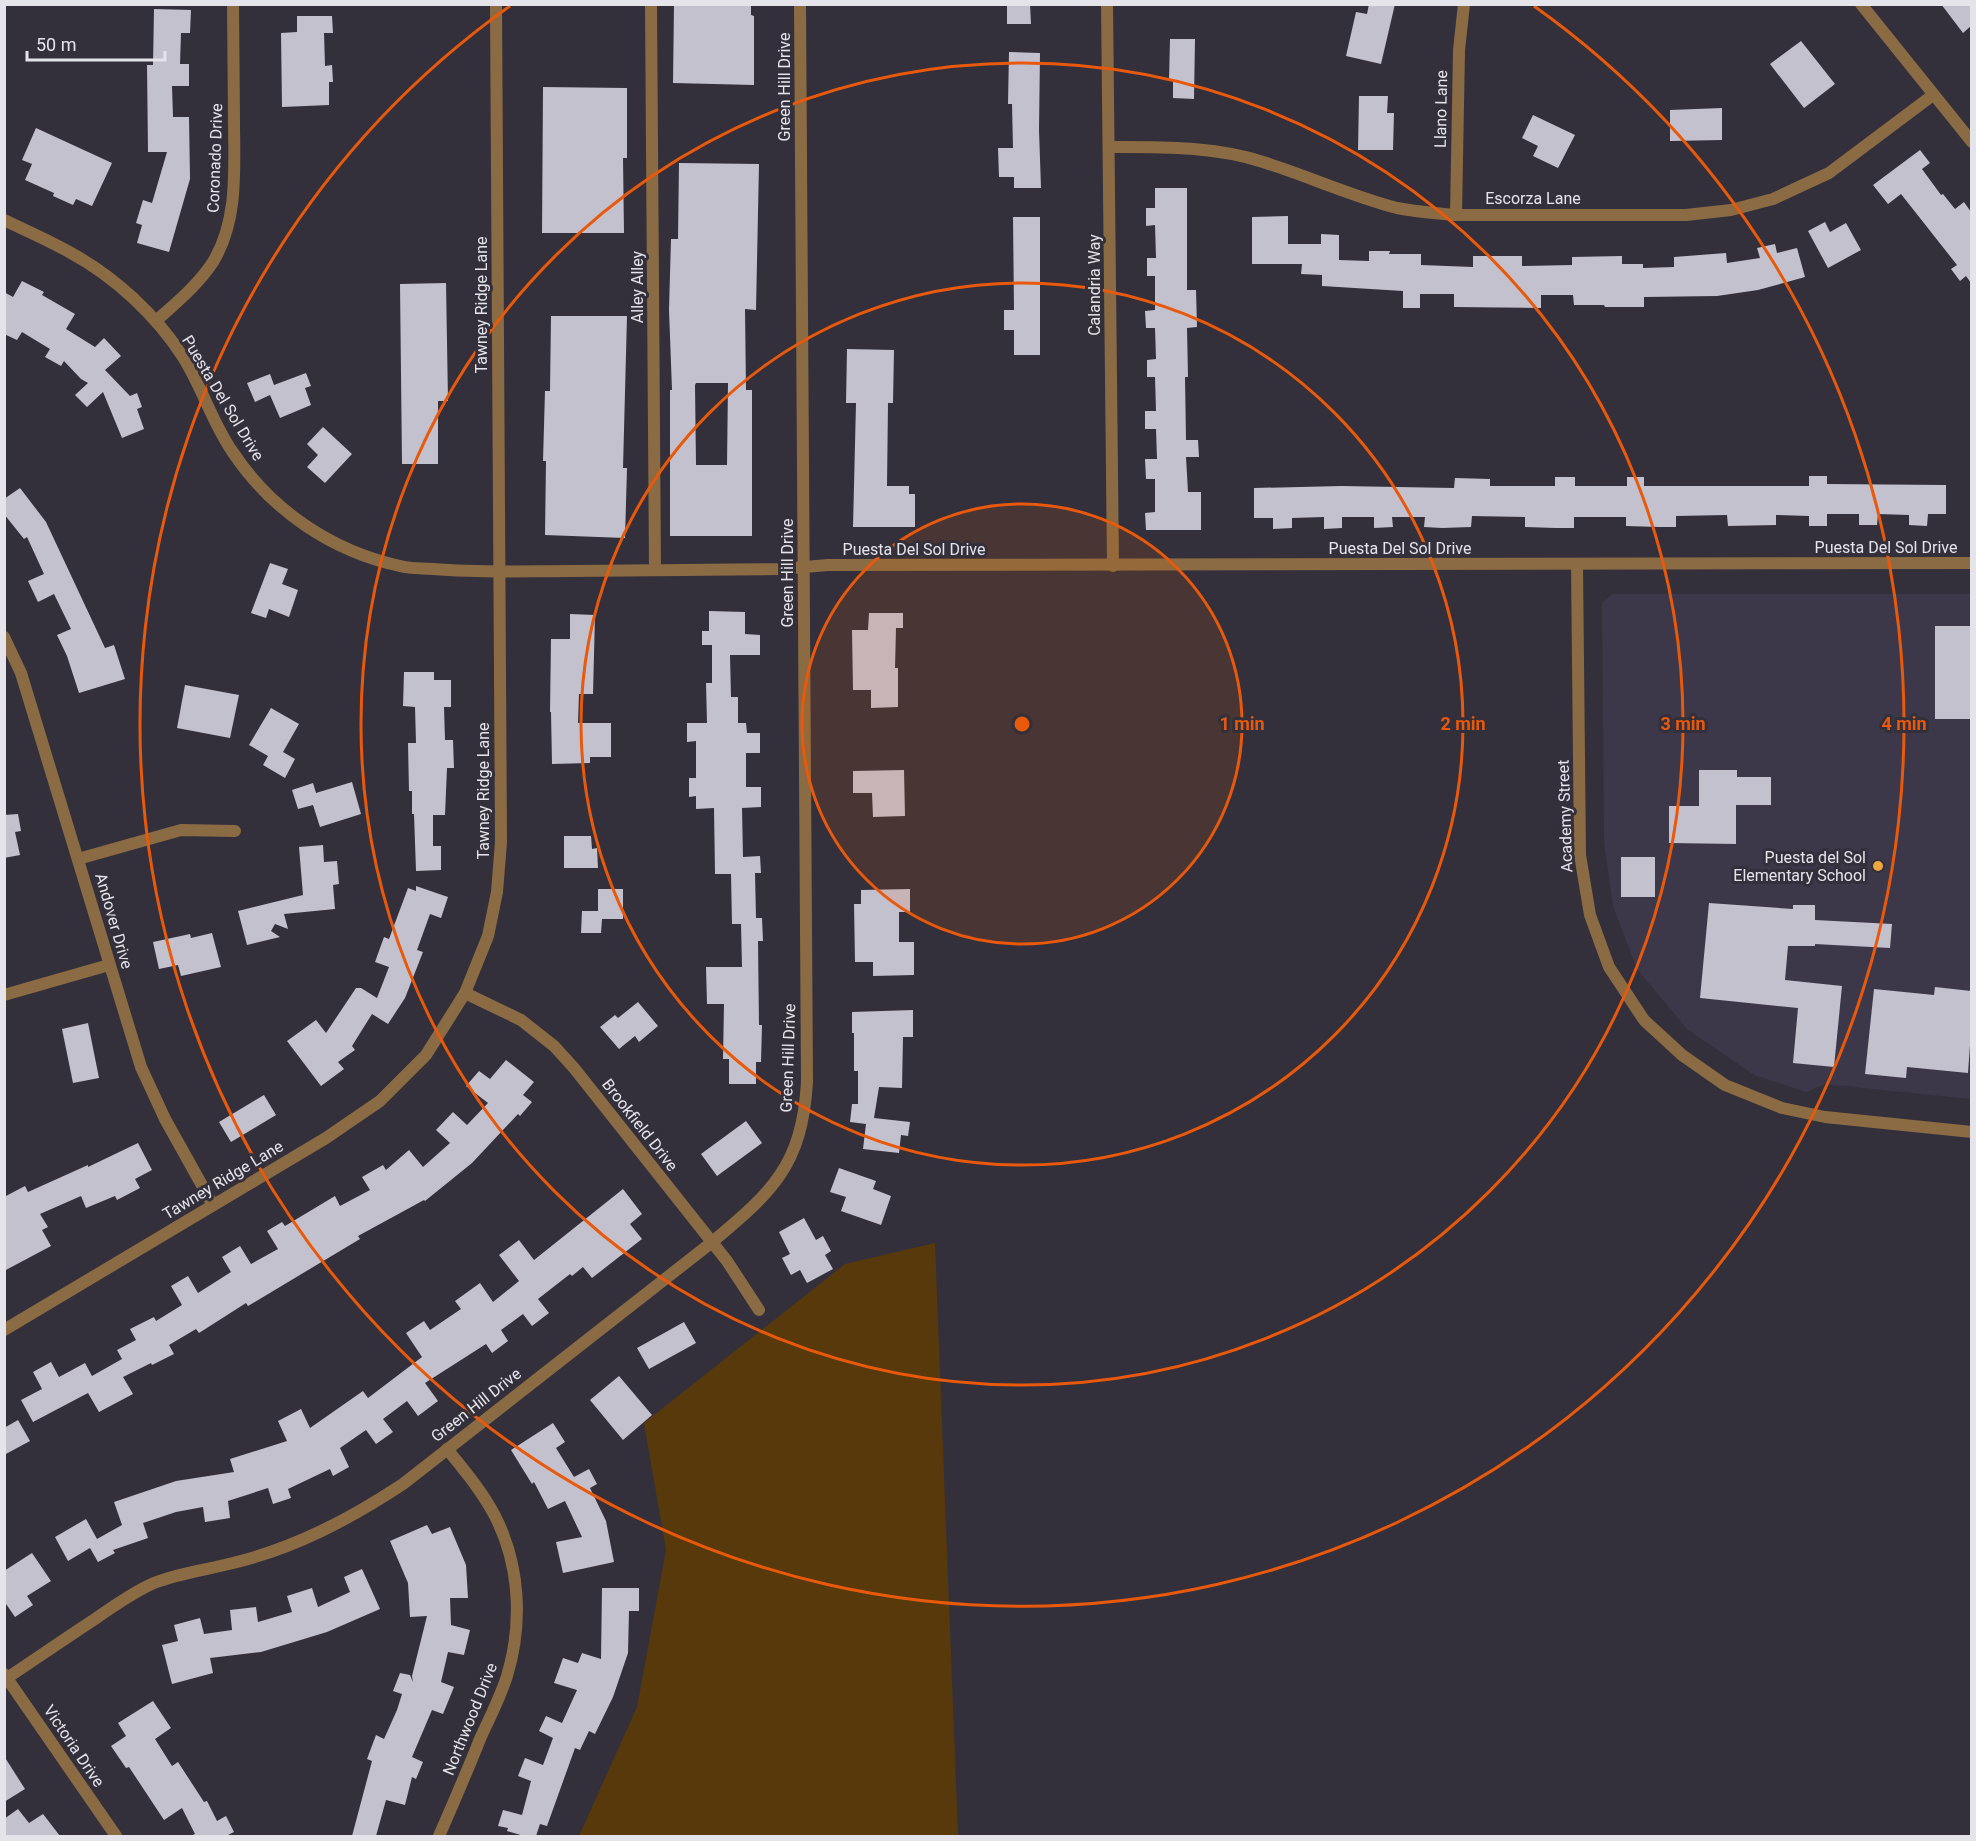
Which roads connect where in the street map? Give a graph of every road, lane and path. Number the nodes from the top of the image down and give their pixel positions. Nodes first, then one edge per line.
1 (233, 4) edge
2 (496, 4) edge
3 (651, 4) edge
4 (800, 4) edge
5 (1107, 4) edge
6 (1464, 4) edge
7 (1861, 4) edge
8 (1933, 95) junction
9 (1971, 142) edge
10 (1109, 147) junction
11 (1456, 215) junction
12 (4, 220) edge
13 (156, 321) junction
14 (1577, 564) junction
15 (1971, 564) edge
16 (1113, 566) junction
17 (803, 567) junction
18 (655, 570) junction
19 (499, 572) junction
20 (4, 637) edge
21 (235, 831) dead end
22 (78, 859) junction
23 (109, 965) junction
24 (465, 993) junction
25 (4, 995) edge
26 (1971, 1131) edge
27 (213, 1205) junction
28 (711, 1243) junction
29 (759, 1310) dead end
30 (4, 1330) edge
31 (447, 1449) junction
32 (6, 1676) edge
33 (116, 1836) edge
34 (439, 1836) edge

1 - 13 street, Coronado Drive
2 - 19 street, Tawney Ridge Lane
3 - 18 street, Alley Alley
4 - 17 street, Green Hill Drive
5 - 10 street, Calandria Way
6 - 11 street, Llano Lane
7 - 8 street
8 - 9 street
8 - 11 street, Escorza Lane
10 - 11 street, Escorza Lane
10 - 16 street, Calandria Way
12 - 13 street, Puesta Del Sol Drive
13 - 19 street, Puesta Del Sol Drive
14 - 15 street, Puesta Del Sol Drive
14 - 16 street, Puesta Del Sol Drive
14 - 26 street, Academy Street
16 - 17 street, Puesta Del Sol Drive
17 - 18 street, Puesta Del Sol Drive
17 - 28 street, Green Hill Drive
18 - 19 street, Puesta Del Sol Drive
19 - 24 street, Tawney Ridge Lane
20 - 22 street, Andover Drive
21 - 22 street
22 - 23 street, Andover Drive
23 - 25 street
23 - 27 street, Andover Drive
24 - 27 street, Tawney Ridge Lane
24 - 28 street, Brookfield Drive
27 - 30 street, Tawney Ridge Lane
28 - 29 street, Brookfield Drive
28 - 31 street, Green Hill Drive
31 - 32 street, Green Hill Drive
31 - 34 street, Northwood Drive
32 - 33 street, Victoria Drive

